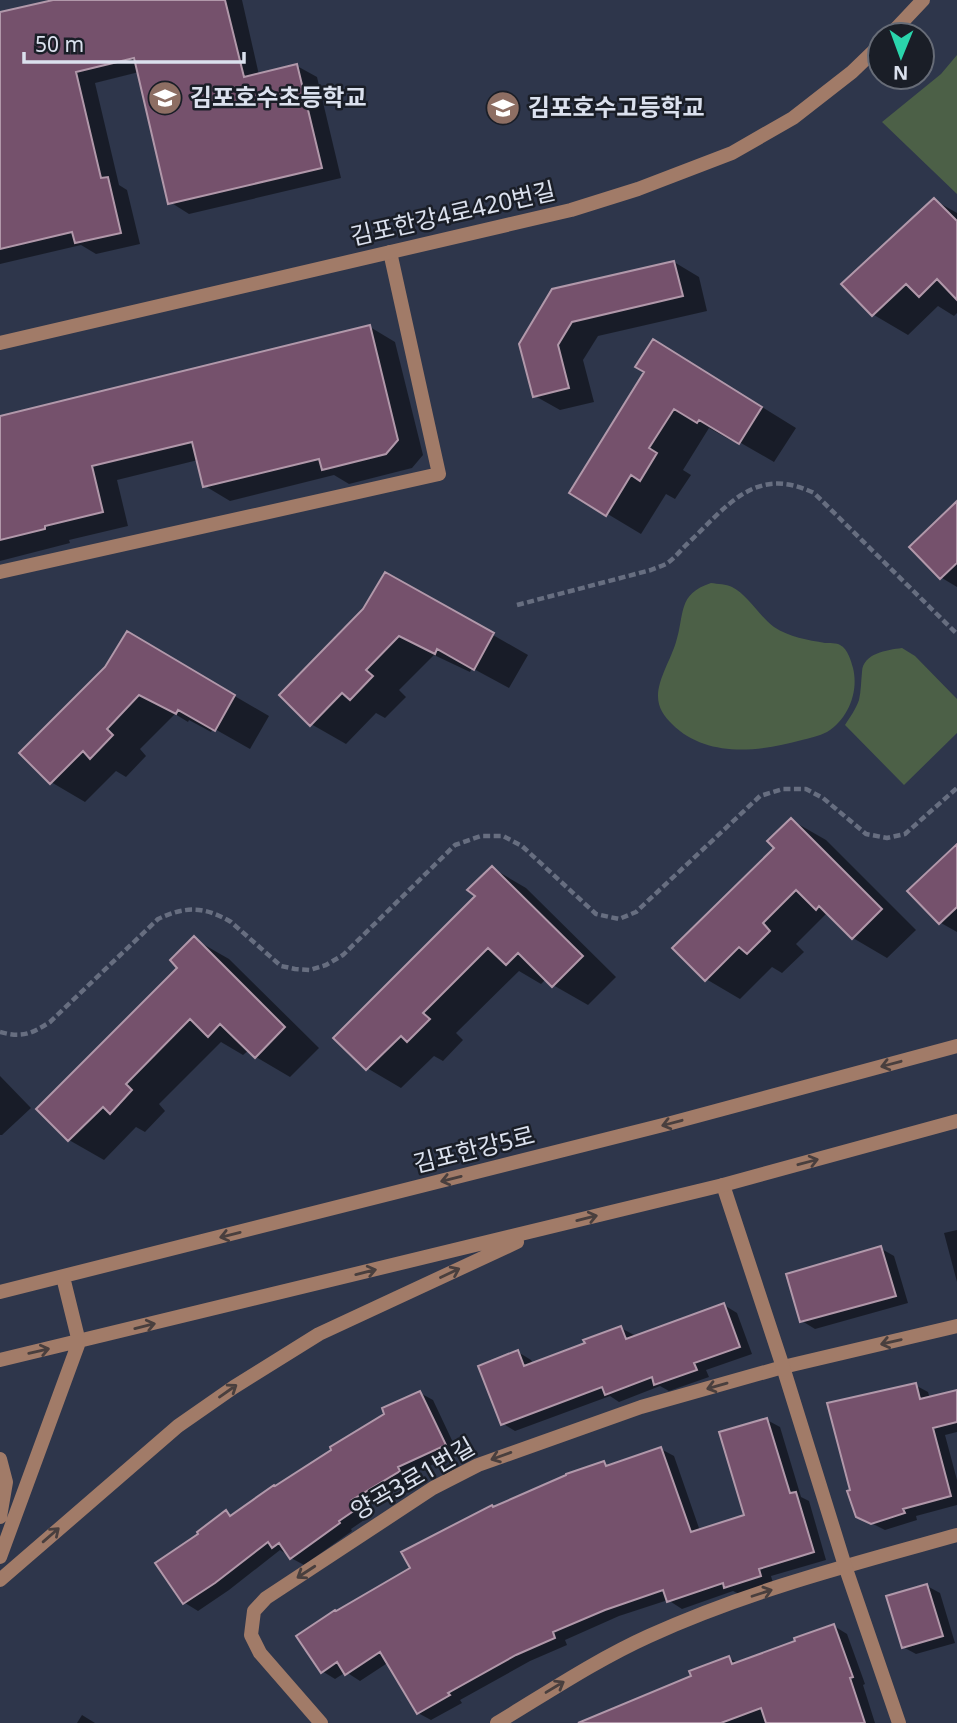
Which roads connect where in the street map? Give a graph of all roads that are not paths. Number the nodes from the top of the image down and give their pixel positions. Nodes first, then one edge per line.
1 (923, 0) edge
2 (903, 21) edge
3 (866, 58) edge
4 (390, 252) junction
5 (0, 343) edge
6 (0, 572) edge
7 (957, 1046) edge
8 (957, 1121) edge
9 (723, 1185) junction
10 (546, 1228) junction
11 (63, 1277) junction
12 (0, 1293) edge
13 (957, 1326) edge
14 (79, 1342) junction
15 (0, 1360) edge
16 (783, 1367) junction
17 (0, 1459) edge
18 (0, 1517) edge
19 (957, 1535) edge
20 (0, 1557) edge
21 (845, 1566) junction
22 (0, 1580) edge
23 (321, 1723) edge
24 (497, 1723) edge
25 (899, 1723) edge

1 - 2 street
3 - 4 street, 김포한강4로420번길
4 - 5 street, 김포한강4로420번길
4 - 6 street
7 -> 11 street, 김포한강5로
9 -> 8 street
10 -> 9 street
9 - 16 street
14 -> 10 street
22 -> 10 street
11 - 12 street, 김포한강5로
11 - 14 street
13 -> 16 street, 양곡3로1번길
15 -> 14 street
14 - 20 street
16 - 21 street
16 -> 23 street, 양곡3로1번길
17 - 18 street
19 - 21 street
24 -> 21 street
21 - 25 street

